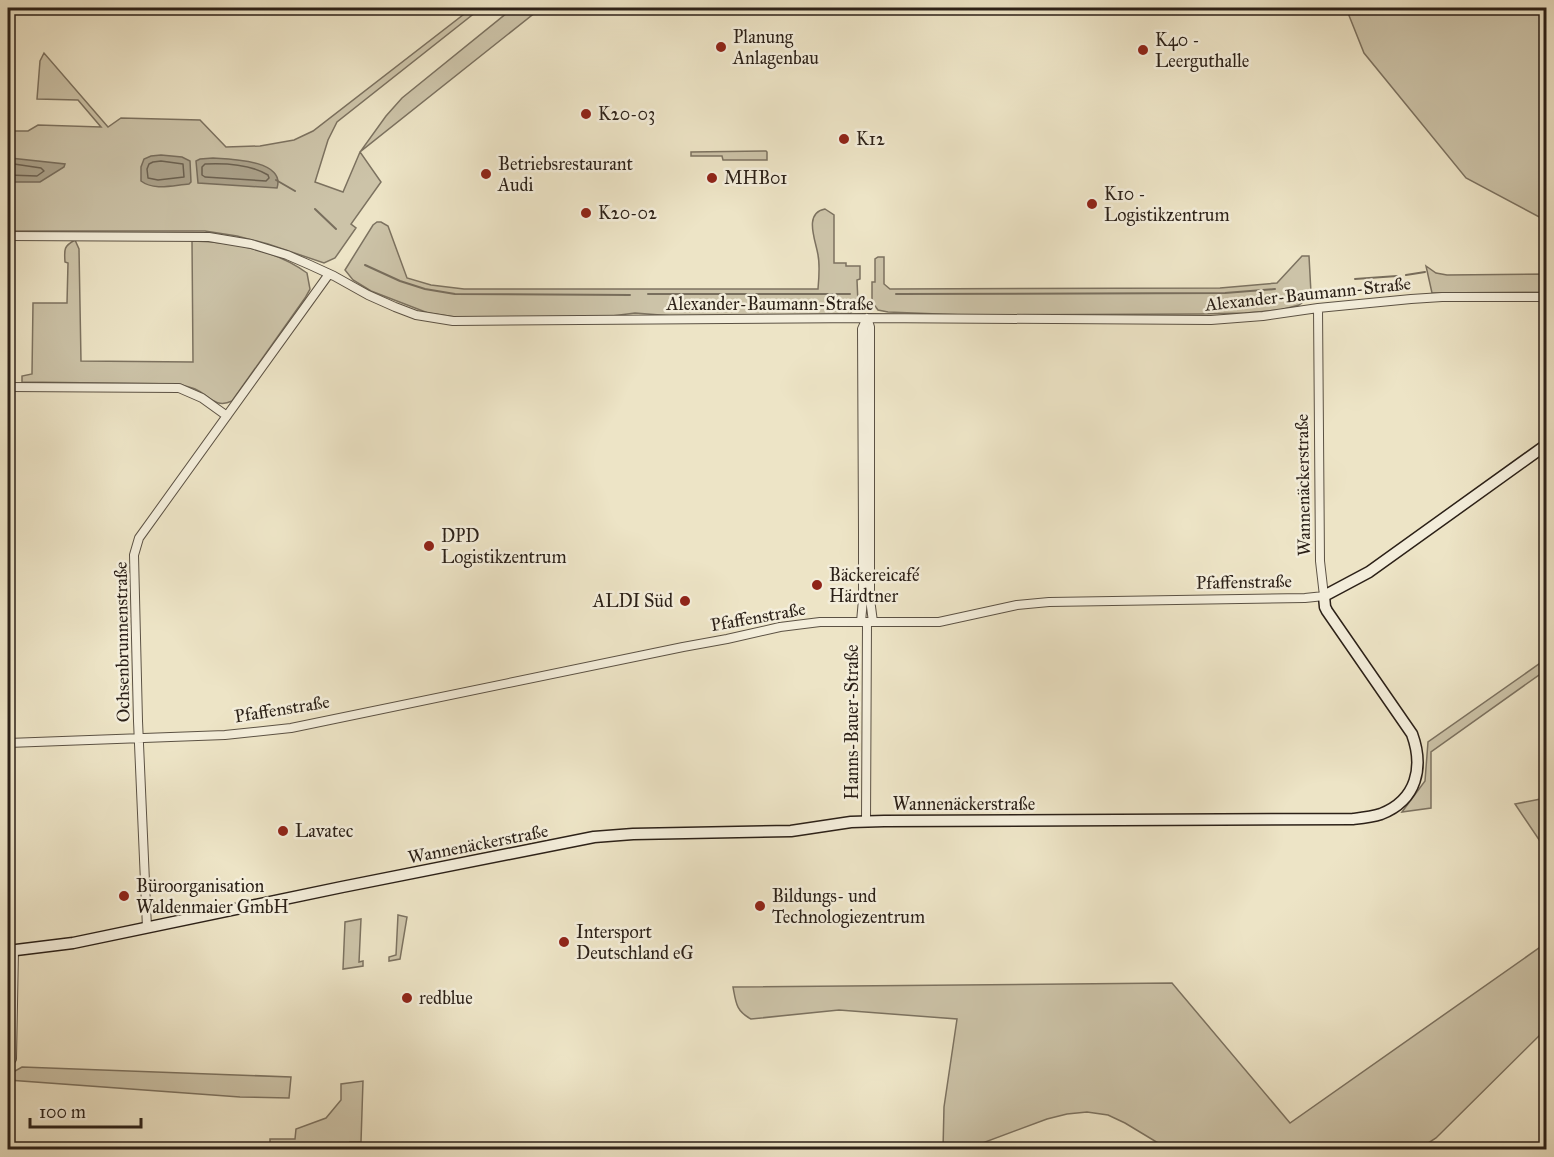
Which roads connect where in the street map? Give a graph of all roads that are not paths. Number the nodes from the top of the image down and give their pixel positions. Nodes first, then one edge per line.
1 (8, 236) edge
2 (329, 274) junction
3 (1546, 297) edge
4 (1318, 308) junction
5 (867, 318) junction
6 (8, 387) edge
7 (227, 416) junction
8 (1546, 445) edge
9 (1324, 596) junction
10 (867, 622) junction
11 (139, 739) junction
12 (8, 743) edge
13 (866, 821) junction
14 (147, 928) junction
15 (11, 950) edge
16 (12, 1059) dead end

1 - 2 street, Alexander-Baumann-Straße
2 - 5 street, Alexander-Baumann-Straße
2 - 7 street, Ochsenbrunnenstraße
3 - 4 street, Alexander-Baumann-Straße
4 - 5 street, Alexander-Baumann-Straße
4 - 9 street, Wannenäckerstraße
5 - 10 street, Hanns-Bauer-Straße
6 - 7 street
7 - 11 street, Ochsenbrunnenstraße
8 - 9 street, Pfaffenstraße
9 - 10 street, Pfaffenstraße
9 - 13 street, Wannenäckerstraße
10 - 11 street, Pfaffenstraße
10 - 13 street, Hanns-Bauer-Straße
11 - 12 street, Pfaffenstraße
11 - 14 street, Ochsenbrunnenstraße
13 - 14 street, Wannenäckerstraße
14 - 15 street, Wannenäckerstraße
15 - 16 street

